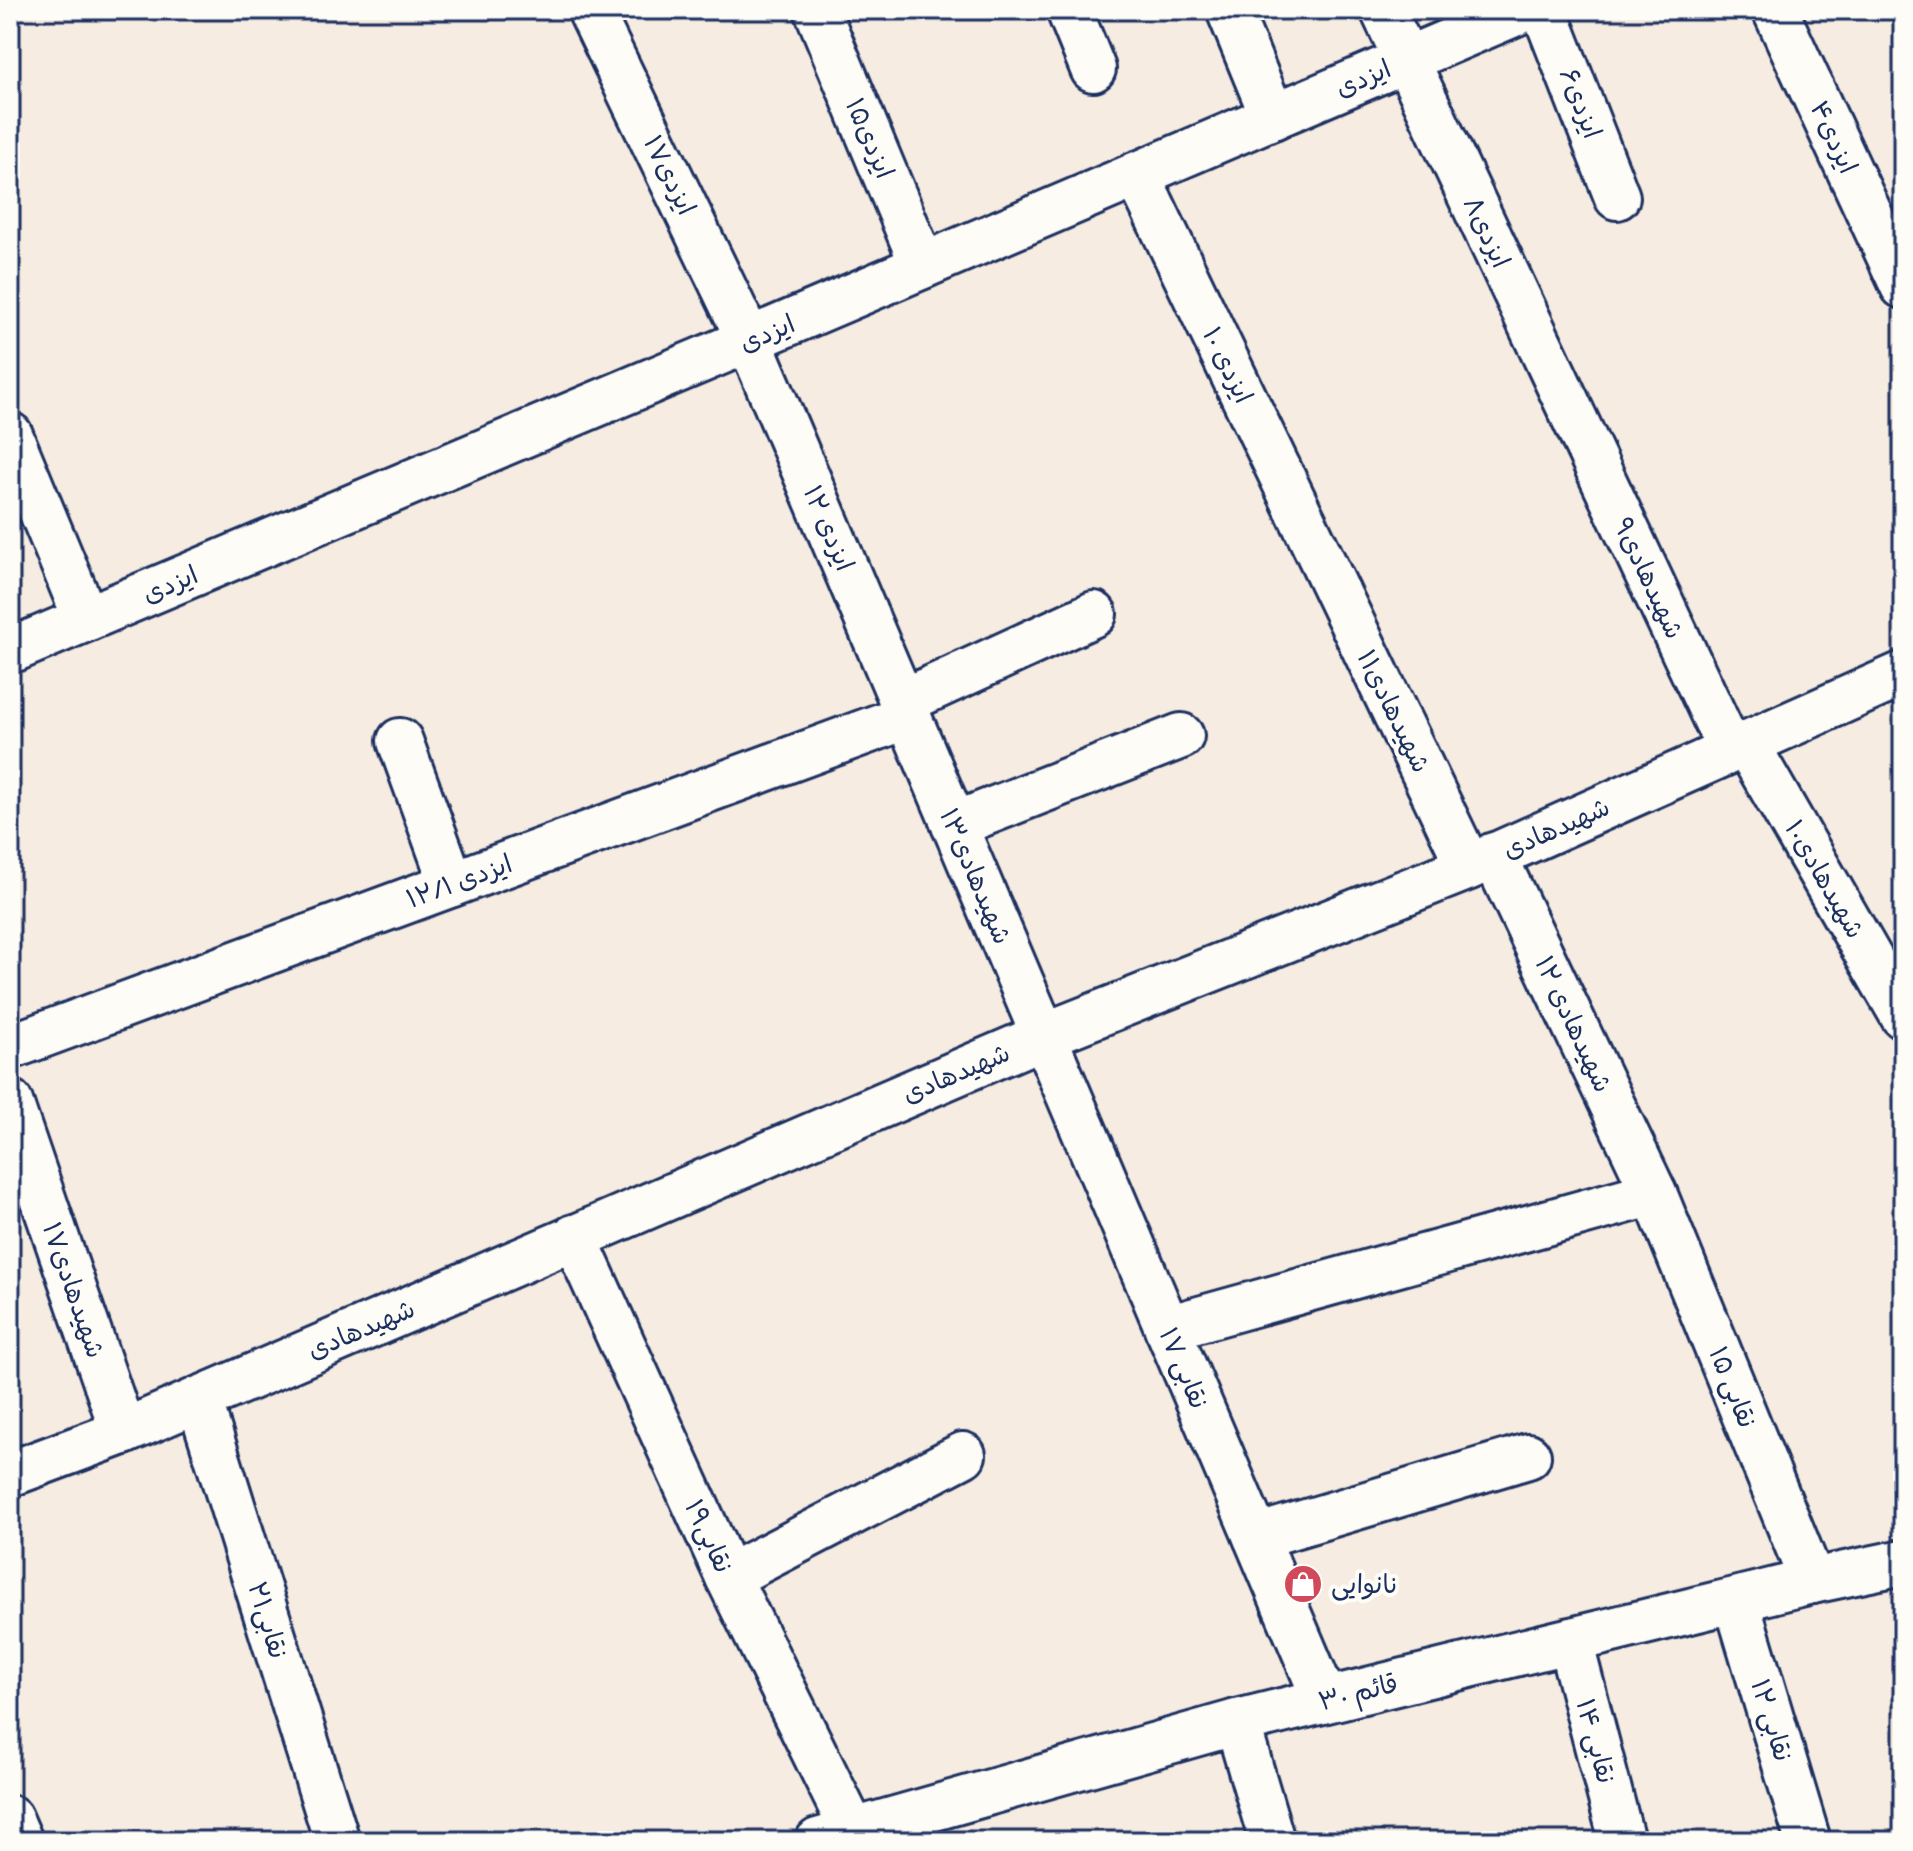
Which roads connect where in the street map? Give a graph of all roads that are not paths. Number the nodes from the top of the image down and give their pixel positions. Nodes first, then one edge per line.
1 (590, 10) edge
2 (817, 10) edge
3 (1069, 10) edge
4 (1229, 10) edge
5 (1383, 10) edge
6 (1523, 10) edge
7 (1544, 10) edge
8 (1775, 10) edge
9 (1406, 60) junction
10 (1093, 69) dead end
11 (1273, 117) junction
12 (1137, 174) junction
13 (1617, 197) dead end
14 (923, 266) junction
15 (1898, 275) edge
16 (749, 340) junction
17 (1569, 405) joint
18 (10, 435) edge
19 (1320, 555) joint
20 (1094, 614) dead end
21 (86, 619) junction
22 (10, 651) edge
23 (1903, 674) edge
24 (905, 709) junction
25 (1181, 736) dead end
26 (400, 741) dead end
27 (1738, 746) junction
28 (954, 825) junction
29 (1481, 861) junction
30 (452, 884) junction
31 (1903, 1016) edge
32 (1043, 1036) junction
33 (10, 1047) edge
34 (10, 1102) edge
35 (1654, 1193) junction
36 (574, 1237) junction
37 (1167, 1328) junction
38 (199, 1399) junction
39 (123, 1432) junction
40 (963, 1455) dead end
41 (1528, 1456) dead end
42 (10, 1474) edge
43 (1256, 1537) junction
44 (1903, 1562) edge
45 (728, 1577) junction
46 (1812, 1581) junction
47 (1736, 1600) junction
48 (1570, 1641) junction
49 (1325, 1700) junction
50 (1237, 1722) junction
51 (10, 1818) edge
52 (836, 1836) edge
53 (20, 1841) edge
54 (337, 1841) edge
55 (1272, 1841) edge
56 (1622, 1841) edge
57 (1808, 1841) edge

1 - 16 street, ایزدی۱۷
2 - 14 street, ایزدی۱۵
3 - 10 street
4 - 11 street
5 - 9 street, ایزدی۸
6 - 9 street, ایزدی
7 - 13 street, ایزدی۶
8 - 15 street, ایزدی۴
9 - 11 street, ایزدی
9 - 17 street, ایزدی۸
11 - 12 street, ایزدی
12 - 14 street, ایزدی
12 - 19 street, ایزدی ۱۰
14 - 16 street, ایزدی
16 - 21 street, ایزدی
16 - 24 street, ایزدی ۱۲
17 - 27 street, شهیدهادی۹
18 - 21 street
19 - 29 street, شهیدهادی۱۱
20 - 24 street, ایزدی ۱۲/۱
21 - 22 street, ایزدی
23 - 27 street, شهیدهادی
24 - 28 street, شهیدهادی۱۳
24 - 30 street, ایزدی ۱۲/۱
25 - 28 street
26 - 30 street
27 - 29 street, شهیدهادی
27 - 31 street, شهیدهادی۱۰
28 - 32 street, شهیدهادی۱۳
29 - 32 street, شهیدهادی
29 - 35 street, شهیدهادی ۱۲
30 - 33 street, ایزدی ۱۲/۱
32 - 36 street, شهیدهادی
32 - 37 street, نقابی ۱۷
34 - 39 street, شهیدهادی۱۷
35 - 37 street
35 - 46 street, نقابی ۱۵
36 - 38 street, شهیدهادی
36 - 45 street, نقابی۱۹
37 - 43 street, نقابی ۱۷
38 - 39 street, شهیدهادی
38 - 54 street, نقابی۲۱
39 - 42 street, شهیدهادی
40 - 45 street
41 - 43 street
43 - 49 street, نقابی ۱۷
44 - 46 street, قائم ۳۰
45 - 52 street, نقابی۱۹
46 - 47 street, قائم ۳۰
47 - 48 street, قائم ۳۰
47 - 57 street, نقابی ۱۲
48 - 49 street, قائم ۳۰
48 - 56 street, نقابی ۱۴
49 - 50 street, قائم ۳۰
50 - 52 street, قائم ۳۰
50 - 55 street
51 - 53 street

